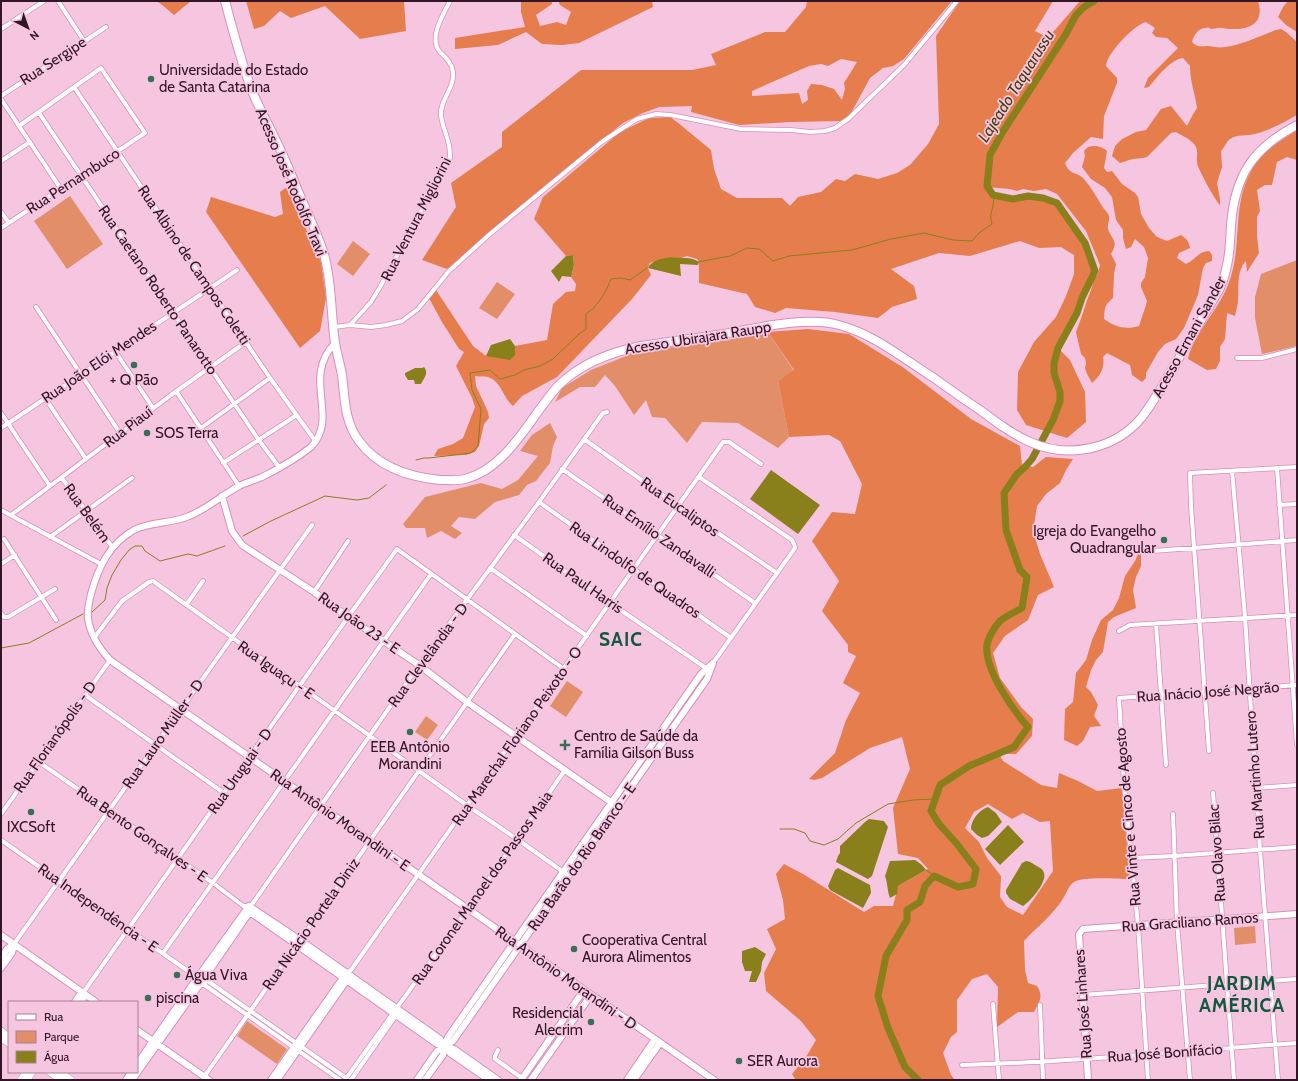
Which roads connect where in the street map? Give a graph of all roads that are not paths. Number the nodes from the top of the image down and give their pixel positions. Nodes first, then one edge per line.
1 (44, 1) edge
2 (58, 1) edge
3 (225, 1) edge
4 (450, 1) edge
5 (957, 1) edge
6 (106, 27) dead end
7 (1, 29) edge
8 (84, 41) junction
9 (74, 87) junction
10 (1, 97) edge
11 (39, 113) junction
12 (1297, 125) edge
13 (19, 126) junction
14 (30, 142) junction
15 (118, 151) junction
16 (1, 154) edge
17 (3, 160) edge
18 (81, 176) junction
19 (61, 189) junction
20 (1, 212) edge
21 (8, 223) junction
22 (1, 228) edge
23 (237, 270) dead end
24 (210, 288) junction
25 (36, 307) dead end
26 (173, 312) junction
27 (350, 325) junction
28 (334, 327) junction
29 (246, 342) junction
30 (335, 343) junction
31 (1297, 349) edge
32 (115, 351) junction
33 (1237, 358) dead end
34 (210, 367) junction
35 (81, 374) junction
36 (270, 378) junction
37 (176, 391) junction
38 (45, 398) junction
39 (234, 404) junction
40 (153, 408) junction
41 (607, 412) dead end
42 (1, 413) edge
43 (297, 415) junction
44 (8, 423) junction
45 (1002, 427) joint
46 (1, 428) edge
47 (201, 428) junction
48 (120, 433) junction
49 (258, 439) junction
50 (584, 439) junction
51 (316, 442) junction
52 (86, 459) junction
53 (223, 462) junction
54 (760, 464) dead end
55 (279, 467) junction
56 (1297, 467) edge
57 (1277, 468) junction
58 (562, 469) junction
59 (1232, 471) junction
60 (699, 477) junction
61 (62, 478) junction
62 (132, 478) dead end
63 (50, 486) junction
64 (239, 486) junction
65 (222, 496) junction
66 (539, 502) junction
67 (1297, 504) edge
68 (1280, 505) junction
69 (678, 506) junction
70 (1, 510) edge
71 (86, 511) junction
72 (11, 515) junction
73 (312, 525) dead end
74 (514, 535) junction
75 (657, 536) junction
76 (50, 537) junction
77 (4, 538) dead end
78 (1297, 540) edge
79 (348, 541) dead end
80 (1282, 541) junction
81 (1238, 545) junction
82 (113, 548) junction
83 (1194, 548) junction
84 (1154, 551) dead end
85 (15, 555) junction
86 (1, 564) edge
87 (101, 564) junction
88 (490, 568) junction
89 (280, 569) junction
90 (634, 569) junction
91 (777, 573) junction
92 (431, 574) junction
93 (203, 581) dead end
94 (55, 590) dead end
95 (314, 592) junction
96 (41, 597) junction
97 (467, 600) junction
98 (610, 603) junction
99 (755, 603) junction
100 (186, 605) junction
101 (1, 613) edge
102 (1297, 615) edge
103 (1288, 616) junction
104 (348, 617) junction
105 (1245, 617) junction
106 (56, 620) dead end
107 (1200, 621) junction
108 (1156, 624) junction
109 (1119, 631) dead end
110 (515, 634) junction
111 (587, 636) junction
112 (94, 638) junction
113 (231, 638) junction
114 (731, 638) junction
115 (384, 641) junction
116 (110, 660) junction
117 (713, 663) joint
118 (419, 665) junction
119 (564, 669) junction
120 (709, 670) junction
121 (1295, 685) edge
122 (299, 686) junction
123 (1249, 689) junction
124 (1205, 692) junction
125 (85, 695) junction
126 (1161, 695) junction
127 (1119, 698) joint
128 (467, 702) junction
129 (180, 709) junction
130 (334, 711) junction
131 (516, 736) junction
132 (370, 737) junction
133 (155, 745) junction
134 (1297, 745) edge
135 (1209, 751) dead end
136 (250, 758) junction
137 (39, 762) junction
138 (1166, 765) dead end
139 (565, 770) junction
140 (419, 771) junction
141 (285, 782) junction
142 (1297, 785) edge
143 (1256, 788) junction
144 (224, 793) junction
145 (1213, 793) dead end
146 (612, 802) junction
147 (468, 806) junction
148 (320, 807) junction
149 (618, 807) junction
150 (109, 810) junction
151 (1, 814) edge
152 (1172, 814) dead end
153 (516, 839) junction
154 (1, 840) edge
155 (370, 841) junction
156 (583, 843) junction
157 (1297, 847) edge
158 (589, 848) junction
159 (1260, 850) junction
160 (1217, 853) junction
161 (1174, 856) junction
162 (1132, 858) junction
163 (178, 859) junction
164 (563, 871) junction
165 (419, 875) junction
166 (569, 876) junction
167 (59, 880) junction
168 (213, 883) junction
169 (249, 908) junction
170 (538, 908) junction
171 (468, 909) junction
172 (543, 913) junction
173 (1297, 914) edge
174 (1265, 916) junction
175 (1222, 920) junction
176 (1177, 923) junction
177 (1138, 925) junction
178 (128, 929) junction
179 (1083, 929) joint
180 (1, 935) edge
181 (514, 941) junction
182 (298, 943) junction
183 (14, 944) junction
184 (520, 946) junction
185 (163, 953) junction
186 (1, 958) edge
187 (1, 968) edge
188 (348, 976) junction
189 (200, 979) junction
190 (1297, 979) edge
191 (1270, 981) junction
192 (1227, 985) junction
193 (1183, 988) junction
194 (584, 990) junction
195 (1142, 991) junction
196 (483, 992) junction
197 (83, 993) junction
198 (591, 995) junction
199 (1083, 995) junction
200 (232, 997) junction
201 (76, 1001) edge
202 (82, 1001) edge
203 (95, 1001) edge
204 (228, 1002) junction
205 (993, 1004) dead end
206 (1040, 1005) dead end
207 (250, 1011) junction
208 (397, 1011) junction
209 (247, 1015) junction
210 (138, 1031) edge
211 (658, 1041) junction
212 (155, 1043) junction
213 (1297, 1043) edge
214 (1275, 1045) junction
215 (445, 1046) junction
216 (298, 1047) junction
217 (544, 1047) junction
218 (1231, 1048) junction
219 (498, 1050) dead end
220 (1188, 1051) junction
221 (550, 1052) junction
222 (1146, 1054) junction
223 (1087, 1059) junction
224 (1042, 1061) junction
225 (138, 1063) edge
226 (998, 1064) junction
227 (962, 1065) dead end
228 (138, 1067) edge
229 (331, 1067) junction
230 (479, 1070) junction
231 (328, 1072) junction
232 (51, 1073) edge
233 (60, 1073) edge
234 (132, 1076) edge
235 (206, 1078) edge
236 (521, 1079) edge
237 (61, 1080) edge
238 (71, 1080) edge
239 (126, 1080) edge
240 (272, 1080) edge
241 (278, 1080) edge
242 (340, 1080) edge
243 (348, 1080) edge
244 (418, 1080) edge
245 (425, 1080) edge
246 (489, 1080) edge
247 (498, 1080) edge
248 (531, 1080) edge
249 (627, 1080) edge
250 (634, 1080) edge
251 (714, 1080) edge
252 (999, 1080) edge
253 (1043, 1080) edge
254 (1088, 1080) edge
255 (1148, 1080) edge
256 (1190, 1080) edge
257 (1234, 1080) edge
258 (1278, 1080) edge

1 - 7 street
2 - 8 street
3 - 28 highway, Acesso José Rodolfo Travi
4 - 27 street, Rua Ventura Migliorini
5 - 27 street
6 - 8 street, Rua Sergipe
8 - 10 street, Rua Sergipe
9 - 11 street
9 - 15 street, Rua Albino de Campos Coletti
9 - 15 street, Rua Pernambuco
10 - 13 street
11 - 13 street
11 - 18 street, Rua Caetano Roberto Panarotto
12 - 45 highway, Acesso Ernani Sander
13 - 14 street
14 - 17 street
14 - 19 street
15 - 18 street, Rua Pernambuco
15 - 24 street, Rua Albino de Campos Coletti
16 - 17 street
18 - 19 street, Rua Pernambuco
18 - 26 street, Rua Caetano Roberto Panarotto
19 - 21 street, Rua Pernambuco
20 - 21 street
21 - 22 street, Rua Pernambuco
23 - 24 street, Rua João Elói Mendes
24 - 26 street, Rua João Elói Mendes
24 - 29 street, Rua Albino de Campos Coletti
25 - 35 street
26 - 32 street, Rua João Elói Mendes
26 - 34 street, Rua Caetano Roberto Panarotto
27 - 28 street
28 - 30 highway, Acesso José Rodolfo Travi
29 - 34 street, Rua Piauí
29 - 36 street, Rua Albino de Campos Coletti
30 - 45 highway, Acesso Ubirajara Raupp
30 - 51 street
31 - 33 street
32 - 35 street, Rua João Elói Mendes
32 - 40 street
34 - 37 street, Rua Piauí
34 - 39 street, Rua Caetano Roberto Panarotto
35 - 38 street, Rua João Elói Mendes
35 - 48 street
36 - 39 street
36 - 43 street, Rua Albino de Campos Coletti
37 - 40 street, Rua Piauí
37 - 47 street
38 - 44 street, Rua João Elói Mendes
38 - 52 street
39 - 47 street
39 - 49 street, Rua Caetano Roberto Panarotto
40 - 48 street, Rua Piauí
41 - 50 street, Rua Clevelândia - D
42 - 44 street
43 - 49 street
43 - 51 street, Rua Albino de Campos Coletti
44 - 46 street, Rua João Elói Mendes
44 - 63 street
47 - 53 street
48 - 52 street, Rua Piauí
49 - 53 street
49 - 55 street, Rua Caetano Roberto Panarotto
50 - 58 street, Rua Clevelândia - D
50 - 69 street, Rua Eucaliptos
51 - 55 street
52 - 61 street, Rua Piauí
53 - 64 street
54 - 60 street, Rua Marechal Floriano Peixoto - O
55 - 64 street
56 - 57 street
57 - 59 street
57 - 68 street
58 - 66 street, Rua Clevelândia - D
58 - 75 street, Rua Emílio Zandavalli
59 - 81 street, Rua Martinho Lutero
59 - 83 street
60 - 69 street, Rua Marechal Floriano Peixoto - O
60 - 91 street, Rua Barão do Rio Branco - E
61 - 63 street, Rua Piauí
61 - 71 street, Rua Belém
62 - 71 street
63 - 72 street, Rua Piauí
64 - 65 street
65 - 82 street
65 - 89 street, Rua João 23 - E
66 - 74 street, Rua Clevelândia - D
66 - 90 street, Rua Lindolfo de Quadros
67 - 68 street
68 - 80 street
69 - 75 street, Rua Marechal Floriano Peixoto - O
69 - 91 street, Rua Eucaliptos
70 - 72 street
71 - 76 street
71 - 82 street, Rua Belém
72 - 76 street
73 - 89 street, Rua Lauro Müller - D
74 - 88 street, Rua Clevelândia - D
74 - 98 street, Rua Paul Harris
75 - 90 street, Rua Marechal Floriano Peixoto - O
75 - 99 street, Rua Emílio Zandavalli
76 - 87 street
77 - 85 street
78 - 80 street
79 - 95 street
80 - 81 street
80 - 103 street
81 - 83 street
81 - 105 street, Rua Martinho Lutero
82 - 87 street
83 - 84 street
83 - 107 street
85 - 86 street
85 - 96 street
87 - 112 street, Rua Antônio Morandini - E
88 - 97 street, Rua Clevelândia - D
88 - 111 street
89 - 95 street, Rua João 23 - E
89 - 113 street, Rua Lauro Müller - D
90 - 98 street, Rua Marechal Floriano Peixoto - O
90 - 114 street, Rua Lindolfo de Quadros
91 - 99 street, Rua Barão do Rio Branco - E
92 - 97 street
92 - 104 street, Rua Uruguai - D
92 - 115 street
93 - 100 street
94 - 96 street
95 - 104 street, Rua João 23 - E
96 - 101 street
96 - 106 street
97 - 110 street
97 - 118 street, Rua Clevelândia - D
98 - 111 street, Rua Marechal Floriano Peixoto - O
98 - 120 street, Rua Paul Harris
99 - 114 street, Rua Barão do Rio Branco - E
100 - 112 street, Rua Iguaçu - E
100 - 113 street, Rua Iguaçu - E
102 - 103 street
103 - 105 street
103 - 121 street
104 - 115 street, Rua João 23 - E
104 - 122 street, Rua Uruguai - D
105 - 107 street
105 - 123 street, Rua Martinho Lutero
107 - 108 street
107 - 124 street
108 - 109 street
108 - 126 street
110 - 119 street
110 - 128 street, Rua Nicácio Portela Diniz
111 - 119 street, Rua Marechal Floriano Peixoto - O
112 - 116 street, Rua Antônio Morandini - E
113 - 122 street, Rua Iguaçu - E
113 - 129 street, Rua Lauro Müller - D
114 - 117 street, Rua Barão do Rio Branco - E
115 - 118 street, Rua João 23 - E
115 - 130 street
116 - 125 street, Rua Florianópolis - D
116 - 129 street, Rua Antônio Morandini - E
117 - 120 street, Rua Barão do Rio Branco - E
118 - 128 street, Rua João 23 - E
118 - 132 street, Rua Clevelândia - D
119 - 131 street, Rua Marechal Floriano Peixoto - O
120 - 146 street, Rua Barão do Rio Branco - E
120 - 149 street, Rua Barão do Rio Branco - E
121 - 123 street, Rua Inácio José Negrão
121 - 134 street
122 - 130 street, Rua Iguaçu - E
122 - 136 street, Rua Uruguai - D
123 - 124 street, Rua Inácio José Negrão
123 - 143 street, Rua Martinho Lutero
124 - 126 street, Rua Inácio José Negrão
124 - 135 street
125 - 133 street
125 - 137 street, Rua Florianópolis - D
126 - 127 street, Rua Inácio José Negrão
126 - 138 street
127 - 162 street, Rua Vinte e Cinco de Agosto
128 - 131 street, Rua João 23 - E
128 - 140 street, Rua Nicácio Portela Diniz
129 - 133 street, Rua Lauro Müller - D
129 - 136 street, Rua Antônio Morandini - E
130 - 132 street, Rua Iguaçu - E
130 - 141 street
131 - 139 street, Rua João 23 - E
131 - 147 street, Rua Marechal Floriano Peixoto - O
132 - 140 street, Rua Iguaçu - E
132 - 148 street, Rua Clevelândia - D
133 - 144 street
133 - 150 street, Rua Lauro Müller - D
136 - 141 street, Rua Antônio Morandini - E
136 - 144 street, Rua Uruguai - D
137 - 150 street, Rua Bento Gonçalves - E
137 - 151 street, Rua Florianópolis - D
139 - 146 street, Rua João 23 - E
139 - 153 street, Rua Coronel Manoel dos Passos Maia
140 - 147 street, Rua Iguaçu - E
140 - 155 street, Rua Nicácio Portela Diniz
141 - 148 street, Rua Antônio Morandini - E
141 - 168 street
142 - 143 street
143 - 159 street, Rua Martinho Lutero
144 - 163 street, Rua Uruguai - D
145 - 160 street, Rua Olavo Bilac
146 - 149 street, Rua João 23 - E
146 - 156 street, Rua Barão do Rio Branco - E
147 - 153 street, Rua Iguaçu - E
147 - 165 street, Rua Marechal Floriano Peixoto - O
148 - 155 street, Rua Antônio Morandini - E
148 - 169 street, Rua Clevelândia - D
149 - 158 street, Rua Barão do Rio Branco - E
150 - 163 street, Rua Bento Gonçalves - E
150 - 167 street, Rua Lauro Müller - D
152 - 161 street
153 - 164 street, Rua Iguaçu - E
153 - 171 street, Rua Coronel Manoel dos Passos Maia
154 - 167 street, Rua Independência - E
155 - 165 street, Rua Antônio Morandini - E
155 - 182 street, Rua Nicácio Portela Diniz
156 - 158 street
156 - 164 street, Rua Barão do Rio Branco - E
157 - 159 street
158 - 166 street, Rua Barão do Rio Branco - E
159 - 160 street
159 - 174 street, Rua Martinho Lutero
160 - 161 street
160 - 175 street, Rua Olavo Bilac
161 - 162 street
161 - 176 street
162 - 177 street, Rua Vinte e Cinco de Agosto
163 - 168 street, Rua Bento Gonçalves - E
163 - 178 street, Rua Uruguai - D
164 - 166 street, Rua Iguaçu - E
164 - 170 street, Rua Barão do Rio Branco - E
165 - 171 street, Rua Antônio Morandini - D
165 - 188 street, Rua Marechal Floriano Peixoto - O
166 - 172 street, Rua Barão do Rio Branco - E
167 - 178 street, Rua Independência - E
167 - 183 street, Rua Lauro Müller - D
168 - 169 street, Rua Bento Gonçalves - E
168 - 185 street
169 - 182 street, Rua Bento Gonçalves - E
169 - 189 street, Rua Clevelândia - D
170 - 172 street
170 - 181 street, Rua Barão do Rio Branco - E
171 - 181 street, Rua Antônio Morandini - D
171 - 208 street, Rua Coronel Manoel dos Passos Maia
172 - 184 street, Rua Barão do Rio Branco - E
173 - 174 street, Rua Graciliano Ramos
174 - 175 street, Rua Graciliano Ramos
174 - 191 street, Rua Martinho Lutero
175 - 176 street, Rua Graciliano Ramos
175 - 192 street, Rua Olavo Bilac
176 - 177 street, Rua Graciliano Ramos
176 - 193 street
177 - 179 street, Rua Graciliano Ramos
177 - 195 street, Rua Vinte e Cinco de Agosto
178 - 185 street, Rua Independência - E
178 - 197 street, Rua Uruguai - D
179 - 199 street, Rua José Linhares
180 - 183 street
181 - 184 street, Rua Antônio Morandini - D
181 - 196 street, Rua Barão do Rio Branco - E
182 - 188 street, Rua Bento Gonçalves - E
182 - 207 street, Rua Nicácio Portela Diniz
183 - 186 street, Rua Lauro Müller - D
183 - 187 street, Rua Lauro Müller - D
183 - 197 street
184 - 194 street, Rua Antônio Morandini - D
184 - 196 street, Rua Barão do Rio Branco - E
185 - 189 street, Rua Independência - E
188 - 208 street, Rua Bento Gonçalves - E
188 - 216 street, Rua Marechal Floriano Peixoto - O
189 - 200 street, Rua Independência - E
189 - 204 street, Rua Independência - E
189 - 212 street, Rua Clevelândia - D
190 - 191 street
191 - 192 street
191 - 214 street, Rua Martinho Lutero
192 - 193 street
192 - 218 street, Rua Olavo Bilac
193 - 195 street
193 - 220 street
194 - 198 street, Rua Antônio Morandini - D
194 - 217 street
195 - 199 street
195 - 222 street, Rua Vinte e Cinco de Agosto
196 - 215 street, Rua Barão do Rio Branco - E
197 - 201 street, Rua Uruguai - D
197 - 202 street, Rua Uruguai - D
197 - 203 street
198 - 211 street, Rua Antônio Morandini - D
198 - 221 street
199 - 223 street, Rua José Linhares
200 - 204 street
200 - 207 street, Rua Independência - E
204 - 209 street, Rua Independência - E
205 - 226 street
206 - 224 street
207 - 209 street, Rua Nicácio Portela Diniz
207 - 216 street, Rua Independência - E
208 - 215 street, Rua Bento Gonçalves - E
208 - 243 street, Rua Coronel Manoel dos Passos Maia
209 - 216 street, Rua Independência - E
209 - 235 street, Rua Nicácio Portela Diniz
210 - 212 street
211 - 249 street
211 - 250 street
211 - 251 street, Rua Antônio Morandini - D
212 - 225 street, Rua Clevelândia - D
212 - 228 street, Rua Clevelândia - D
212 - 235 street
213 - 214 street, Rua José Bonifácio
214 - 218 street, Rua José Bonifácio
214 - 258 street, Rua Martinho Lutero
215 - 230 street, Rua Bento Gonçalves - E
215 - 244 street, Rua Barão do Rio Branco - E
215 - 245 street, Rua Barão do Rio Branco - E
216 - 229 street
216 - 231 street
216 - 240 street, Rua Marechal Floriano Peixoto - O
216 - 241 street, Rua Marechal Floriano Peixoto - O
217 - 221 street
217 - 236 street
218 - 220 street, Rua José Bonifácio
218 - 257 street, Rua Olavo Bilac
219 - 236 street
220 - 222 street, Rua José Bonifácio
220 - 256 street
221 - 248 street
222 - 223 street, Rua José Bonifácio
222 - 255 street, Rua Vinte e Cinco de Agosto
223 - 224 street, Rua José Bonifácio
223 - 254 street, Rua José Linhares
224 - 226 street, Rua José Bonifácio
224 - 253 street
226 - 227 street, Rua José Bonifácio
226 - 252 street
229 - 231 street
229 - 243 street
230 - 246 street
230 - 247 street
231 - 242 street
232 - 237 main road
233 - 238 main road
234 - 239 street, Rua Clevelândia - D

